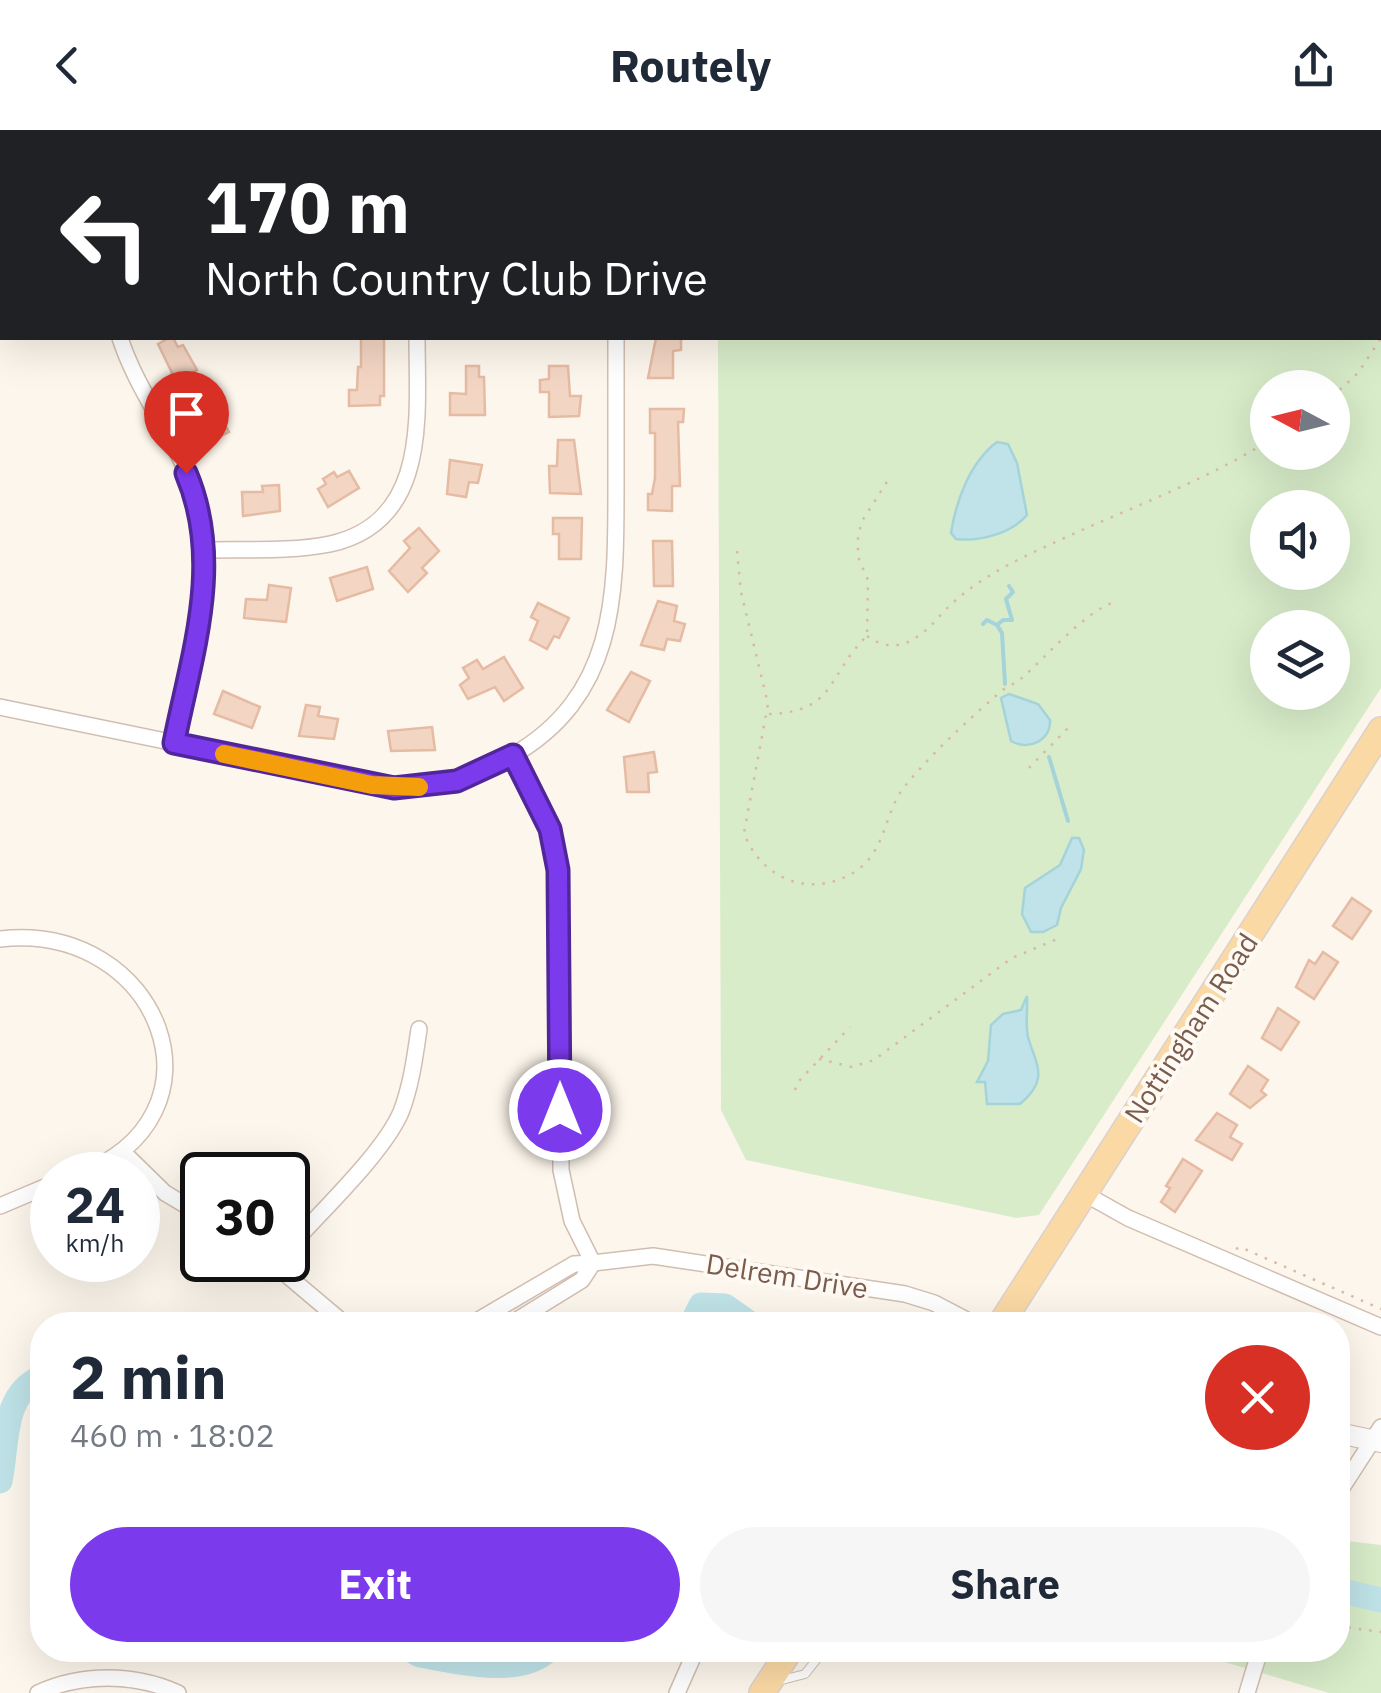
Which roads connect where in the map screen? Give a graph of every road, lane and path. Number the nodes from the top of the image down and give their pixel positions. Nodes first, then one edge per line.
1 (121, 340) edge
2 (416, 340) edge
3 (616, 340) edge
4 (1380, 340) edge
5 (1350, 380) edge
6 (1250, 451) edge
7 (890, 478) dead end
8 (206, 550) junction
9 (737, 551) dead end
10 (1118, 601) dead end
11 (867, 636) junction
12 (0, 707) edge
13 (768, 714) junction
14 (1069, 727) dead end
15 (1381, 730) edge
16 (174, 743) junction
17 (513, 755) junction
18 (1029, 768) dead end
19 (1062, 937) dead end
20 (0, 938) edge
21 (850, 1027) dead end
22 (420, 1030) dead end
23 (820, 1059) junction
24 (795, 1090) dead end
25 (124, 1152) edge
26 (30, 1193) edge
27 (1085, 1194) junction
28 (0, 1206) edge
29 (310, 1224) edge
30 (593, 1263) junction
31 (298, 1282) edge
32 (331, 1312) edge
33 (492, 1312) edge
34 (530, 1312) edge
35 (951, 1312) edge
36 (1008, 1312) edge
37 (1346, 1312) edge
38 (1350, 1314) edge
39 (1381, 1327) edge
40 (1350, 1434) edge
41 (1378, 1437) edge
42 (1350, 1477) edge
43 (1350, 1628) edge
44 (1381, 1632) edge
45 (691, 1662) edge
46 (782, 1662) edge
47 (814, 1662) edge
48 (1256, 1662) edge
49 (765, 1687) edge
50 (38, 1693) edge
51 (178, 1693) edge
52 (677, 1693) edge
53 (1247, 1693) edge

1 - 8 street
2 - 8 street
3 - 17 street
4 - 5 path
6 - 11 path
7 - 11 path
8 - 16 street
9 - 13 path
10 - 13 path
11 - 13 path
12 - 16 street
14 - 18 path
15 - 27 main road, Nottingham Road
16 - 17 street
17 - 30 street
19 - 23 path
20 - 25 street
21 - 23 path
22 - 29 street
23 - 24 path
26 - 28 street
27 - 36 main road, Nottingham Road
27 - 37 street
30 - 33 street, Delrem Drive
30 - 34 street
30 - 35 street, Delrem Drive
31 - 32 street
38 - 39 street
40 - 41 street
41 - 42 street
43 - 44 path
45 - 52 street
46 - 49 main road
47 - 49 lane
48 - 53 street
50 - 51 street

